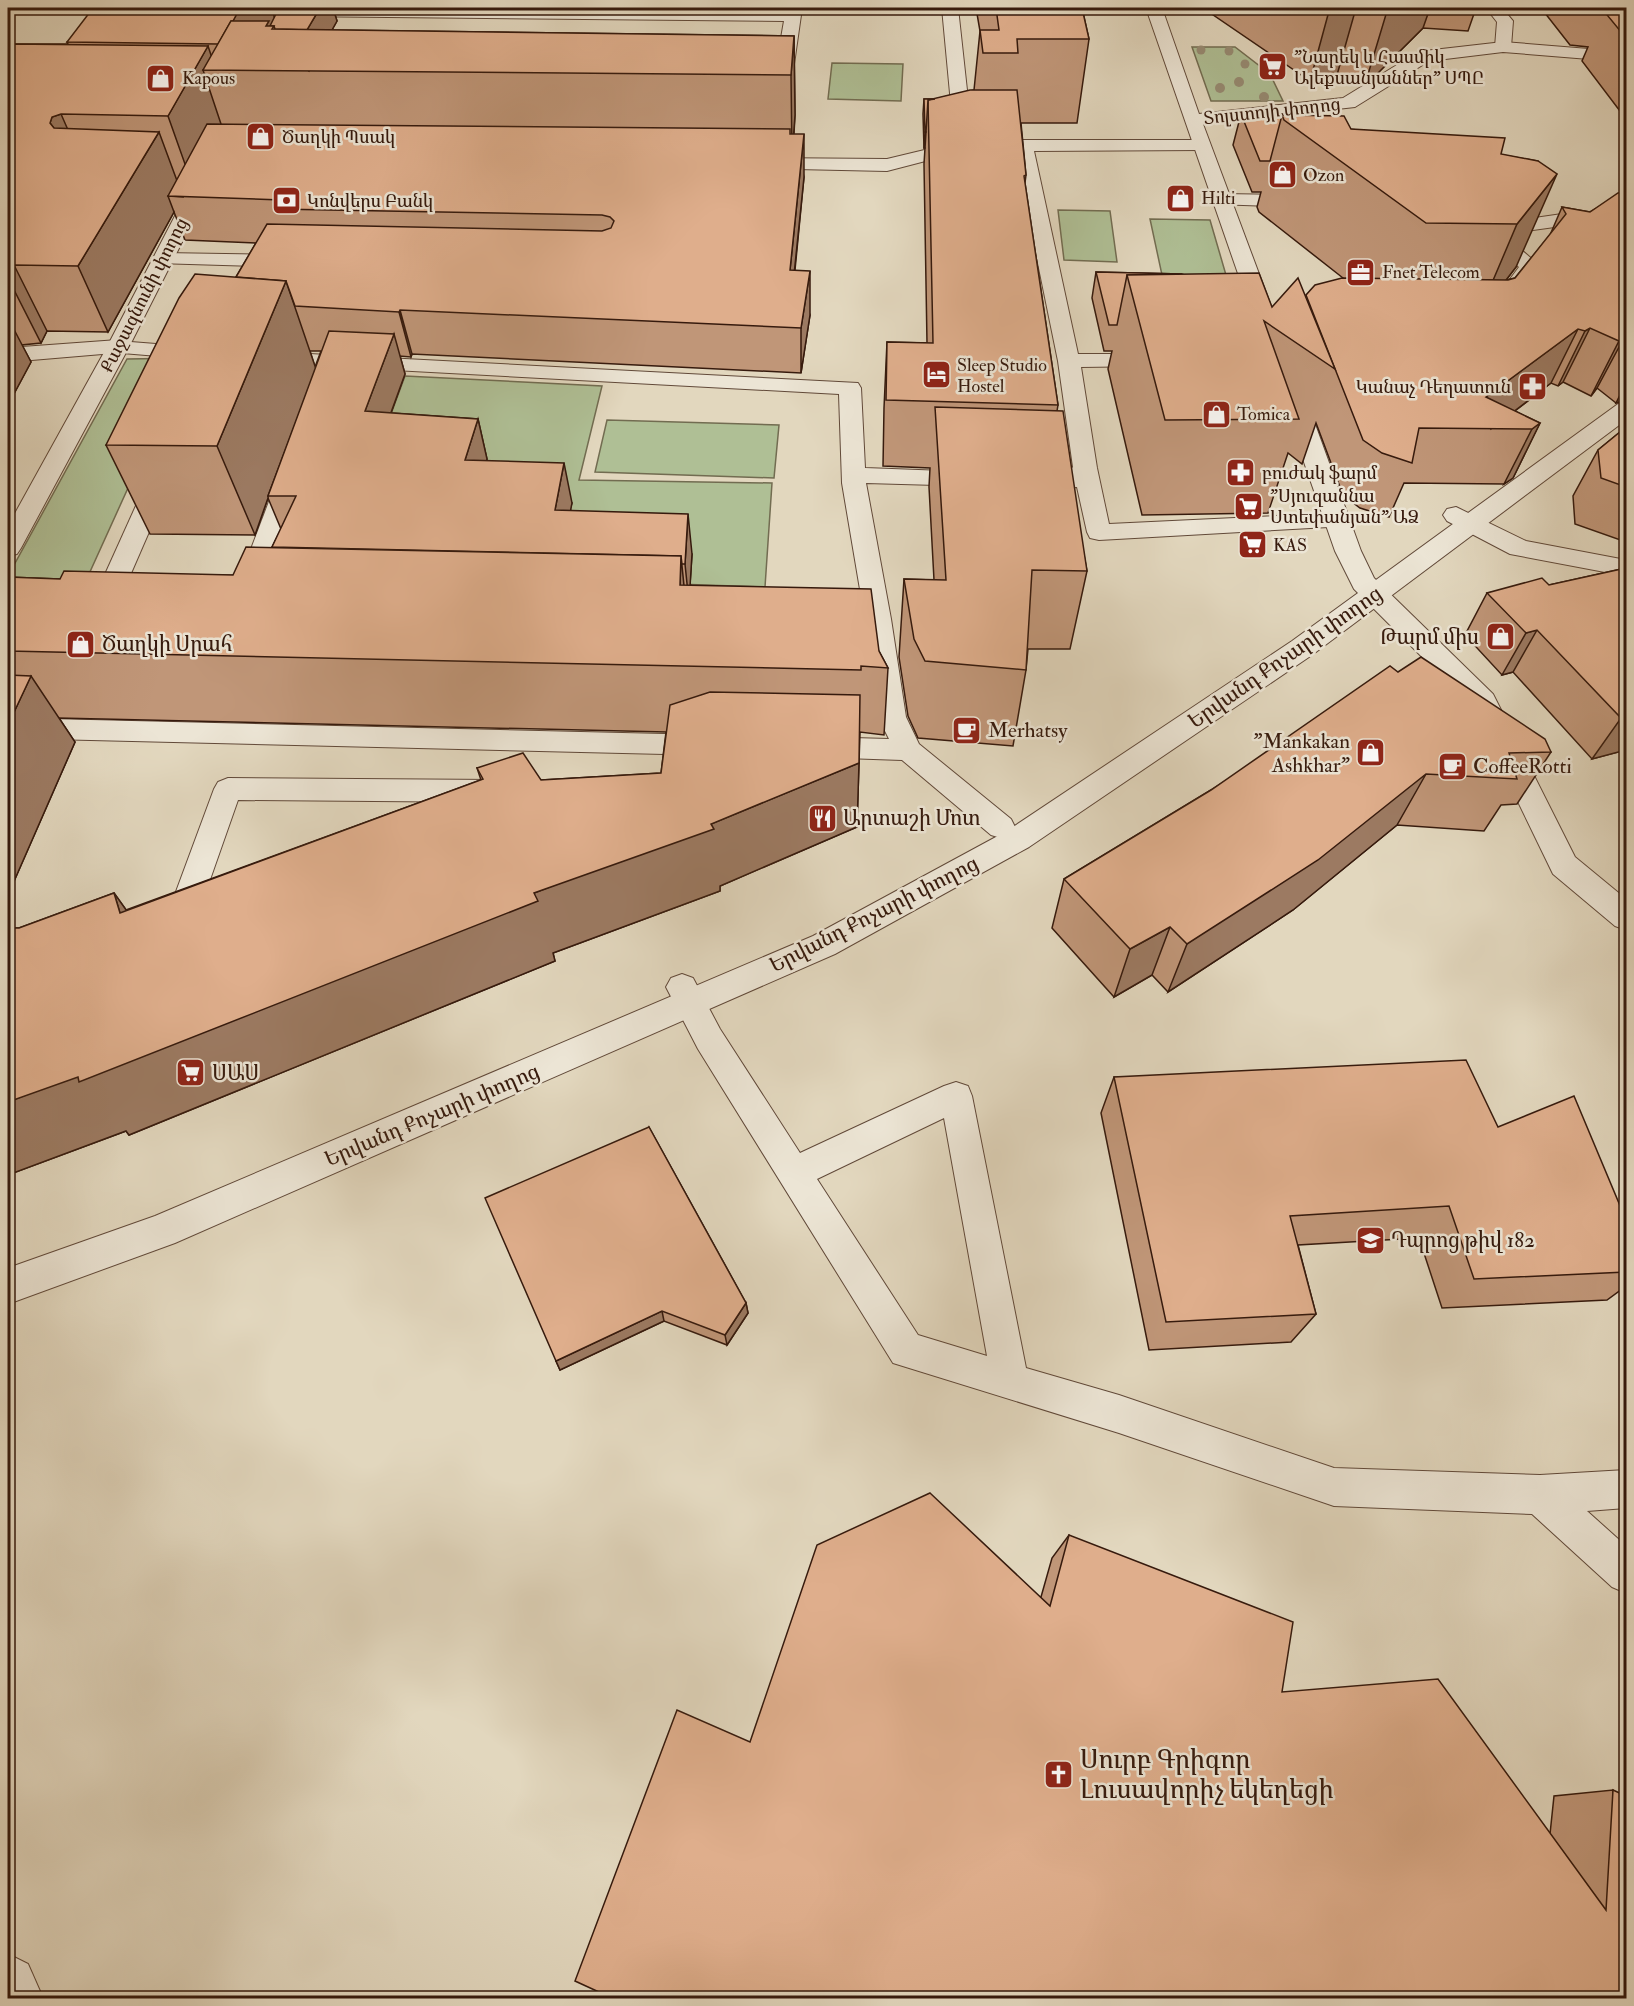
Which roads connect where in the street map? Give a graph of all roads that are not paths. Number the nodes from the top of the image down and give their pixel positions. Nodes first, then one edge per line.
1 (951, 8) edge
2 (1154, 8) edge
3 (1494, 8) edge
4 (291, 9) edge
5 (793, 12) edge
6 (279, 31) edge
7 (1503, 47) junction
8 (1626, 57) edge
9 (772, 92) edge
10 (1192, 120) junction
11 (1201, 144) junction
12 (1023, 145) junction
13 (964, 146) junction
14 (741, 164) edge
15 (209, 169) edge
16 (176, 188) edge
17 (199, 189) junction
18 (1221, 201) junction
19 (1317, 201) edge
20 (1626, 216) edge
21 (163, 259) junction
22 (303, 262) edge
23 (1491, 317) edge
24 (1272, 327) edge
25 (118, 347) junction
26 (8, 355) edge
27 (250, 356) edge
28 (1174, 359) edge
29 (332, 361) junction
30 (1070, 361) junction
31 (209, 369) edge
32 (1287, 380) edge
33 (324, 383) edge
34 (1626, 389) edge
35 (1626, 409) edge
36 (300, 449) edge
37 (171, 454) edge
38 (1085, 468) junction
39 (853, 475) junction
40 (1464, 518) junction
41 (1338, 521) junction
42 (8, 548) edge
43 (1626, 568) edge
44 (1369, 589) junction
45 (106, 601) edge
46 (248, 604) edge
47 (8, 728) edge
48 (731, 745) edge
49 (790, 747) edge
50 (908, 750) junction
51 (521, 771) junction
52 (435, 818) edge
53 (1000, 827) junction
54 (236, 900) edge
55 (1626, 917) edge
56 (686, 995) junction
57 (794, 1173) junction
58 (8, 1266) edge
59 (8, 1286) edge
60 (1010, 1381) junction
61 (1626, 1490) edge
62 (1540, 1496) junction
63 (1626, 1573) edge
64 (8, 1977) edge
65 (20, 1998) edge

1 - 13 lane
2 - 10 street
3 - 7 lane
4 - 5 lane
4 - 6 street
5 - 9 lane
7 - 8 street, Տոլստոյի փողոց
7 - 10 street, Տոլստոյի փողոց
10 - 11 street
11 - 12 lane
11 - 18 street
12 - 13 lane
12 - 30 lane
13 - 14 lane
15 - 17 street, Քաջազնունի փողոց
16 - 17 lane
17 - 21 street, Քաջազնունի փողոց
18 - 19 lane
18 - 24 street
20 - 23 lane
21 - 22 lane
21 - 25 street, Քաջազնունի փողոց
25 - 26 street
25 - 31 lane
25 - 42 street, Քաջազնունի փողոց
27 - 29 lane
28 - 30 lane
29 - 33 lane
29 - 39 lane
30 - 38 lane
32 - 41 street
34 - 40 street, Երվանդ Քոչարի փողոց
35 - 40 street, Երվանդ Քոչարի փողոց
36 - 46 lane
37 - 45 lane
38 - 39 lane
38 - 41 lane
39 - 50 lane
40 - 43 street
40 - 44 street, Երվանդ Քոչարի փողոց
41 - 44 street
44 - 53 street, Երվանդ Քոչարի փողոց
44 - 55 street
44 - 56 street, Երվանդ Քոչարի փողոց
47 - 51 lane
48 - 51 lane
49 - 50 lane
50 - 53 lane
51 - 52 lane
51 - 54 lane
53 - 56 street, Երվանդ Քոչարի փողոց
56 - 57 lane
56 - 58 street, Երվանդ Քոչարի փողոց
56 - 59 street, Երվանդ Քոչարի փողոց
57 - 60 lane
57 - 60 lane
60 - 62 lane
61 - 62 lane
62 - 63 lane
64 - 65 lane

